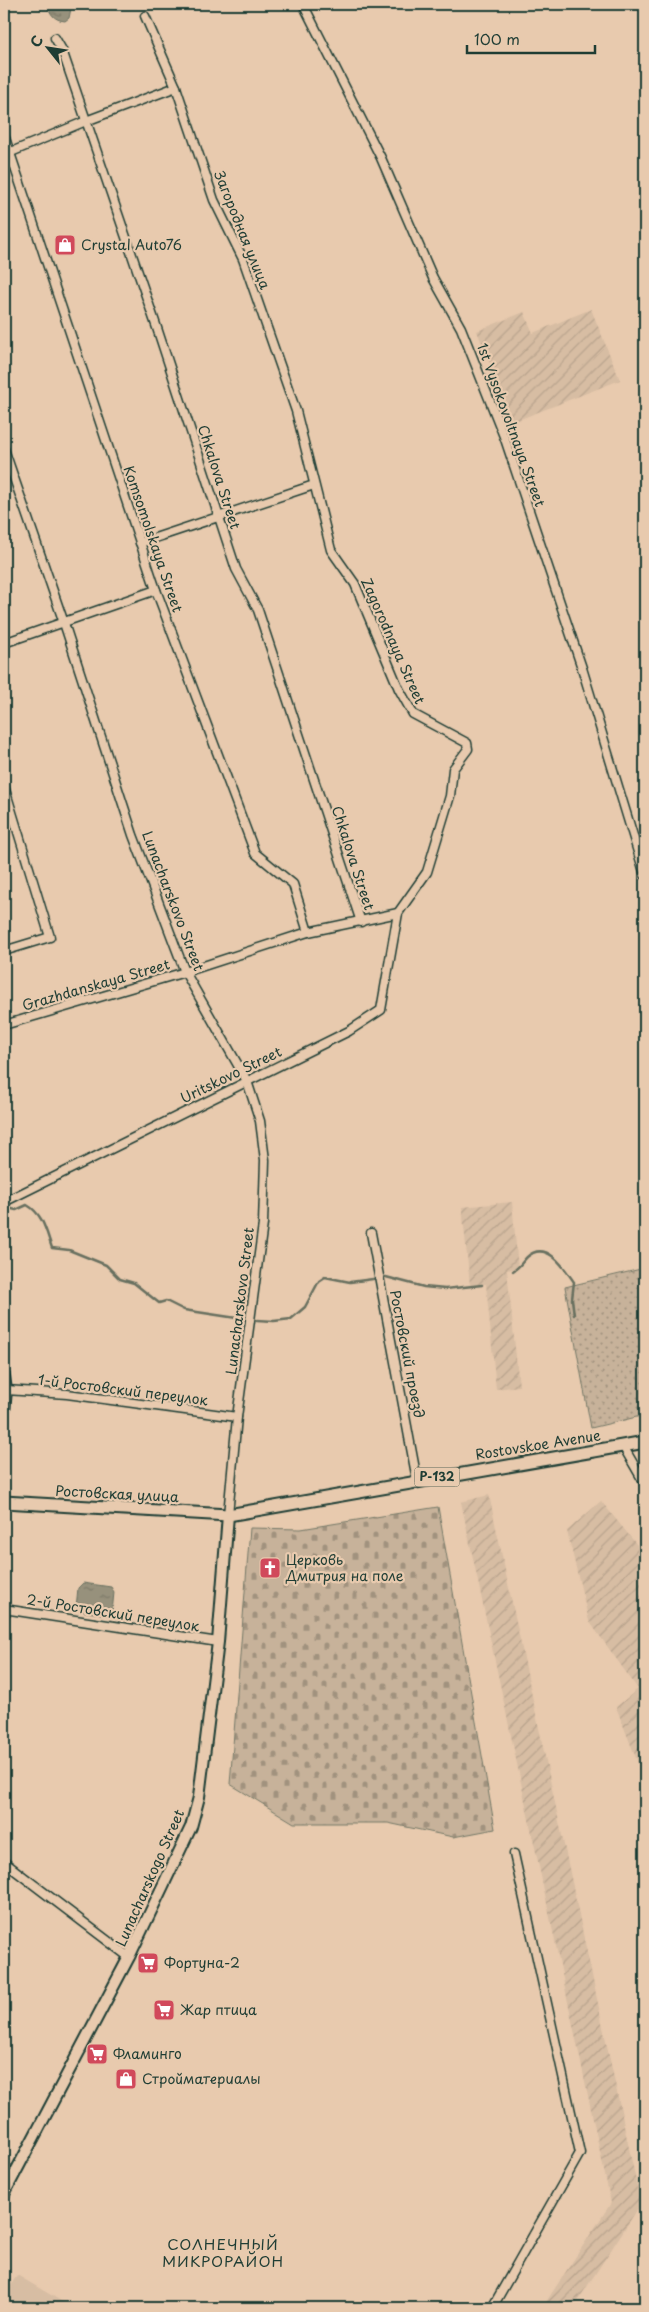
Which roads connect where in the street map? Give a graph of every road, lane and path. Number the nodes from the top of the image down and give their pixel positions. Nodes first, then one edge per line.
1 (303, 4) edge
2 (144, 16) dead end
3 (55, 38) dead end
4 (176, 87) junction
5 (86, 121) junction
6 (4, 136) edge
7 (7, 154) edge
8 (4, 449) edge
9 (314, 485) junction
10 (219, 518) junction
11 (140, 543) junction
12 (156, 590) junction
13 (64, 624) junction
14 (4, 643) edge
15 (4, 786) edge
16 (645, 875) edge
17 (398, 914) junction
18 (361, 922) junction
19 (308, 932) junction
20 (4, 952) edge
21 (185, 972) junction
22 (4, 1025) edge
23 (247, 1081) junction
24 (4, 1202) edge
25 (371, 1233) dead end
26 (4, 1376) edge
27 (6, 1390) junction
28 (4, 1412) edge
29 (237, 1418) junction
30 (645, 1442) edge
31 (623, 1446) junction
32 (417, 1480) junction
33 (645, 1484) edge
34 (4, 1502) edge
35 (228, 1515) junction
36 (4, 1609) edge
37 (218, 1642) junction
38 (514, 1854) dead end
39 (4, 1862) edge
40 (130, 1957) junction
41 (4, 2194) edge
42 (492, 2308) edge

1 - 16 street, 1st Vysokovoltnaya Street
2 - 4 street, Загородная улица
3 - 5 street, Chkalova Street
4 - 5 street
4 - 9 street, Загородная улица
5 - 7 street
5 - 10 street, Chkalova Street
6 - 7 street, Komsomolskaya Street
7 - 11 street, Komsomolskaya Street
8 - 13 street, Lunacharskovo Street
9 - 10 street
9 - 17 street, Zagorodnaya Street
10 - 11 street
10 - 18 street, Chkalova Street
11 - 12 street, Komsomolskaya Street
12 - 13 street
12 - 19 street, Komsomolskaya Street
13 - 14 street
13 - 21 street, Lunacharskovo Street
15 - 20 street
17 - 18 street, Grazhdanskaya Street
17 - 23 street, Uritskovo Street
18 - 19 street, Grazhdanskaya Street
19 - 21 street, Grazhdanskaya Street
21 - 22 street, Grazhdanskaya Street
21 - 23 street, Lunacharskovo Street
23 - 24 street, Uritskovo Street
23 - 29 street, Lunacharskovo Street
25 - 32 street, Ростовский проезд
26 - 27 street
27 - 28 street
27 - 29 street, 1-й Ростовский переулок
29 - 35 street, Lunacharskovo Street
30 - 31 main road, Rostovskoe Avenue / Р-132
31 - 32 main road, Rostovskoe Avenue / Р-132
31 - 33 street
32 - 35 main road, Rostovskoe Avenue / Р-132
34 - 35 main road, Ростовская улица
35 - 37 street, Lunacharskogo Street
36 - 37 street, 2-й Ростовский переулок
37 - 40 street, Lunacharskogo Street
38 - 42 street
39 - 40 street
40 - 41 street, Lunacharskogo Street

